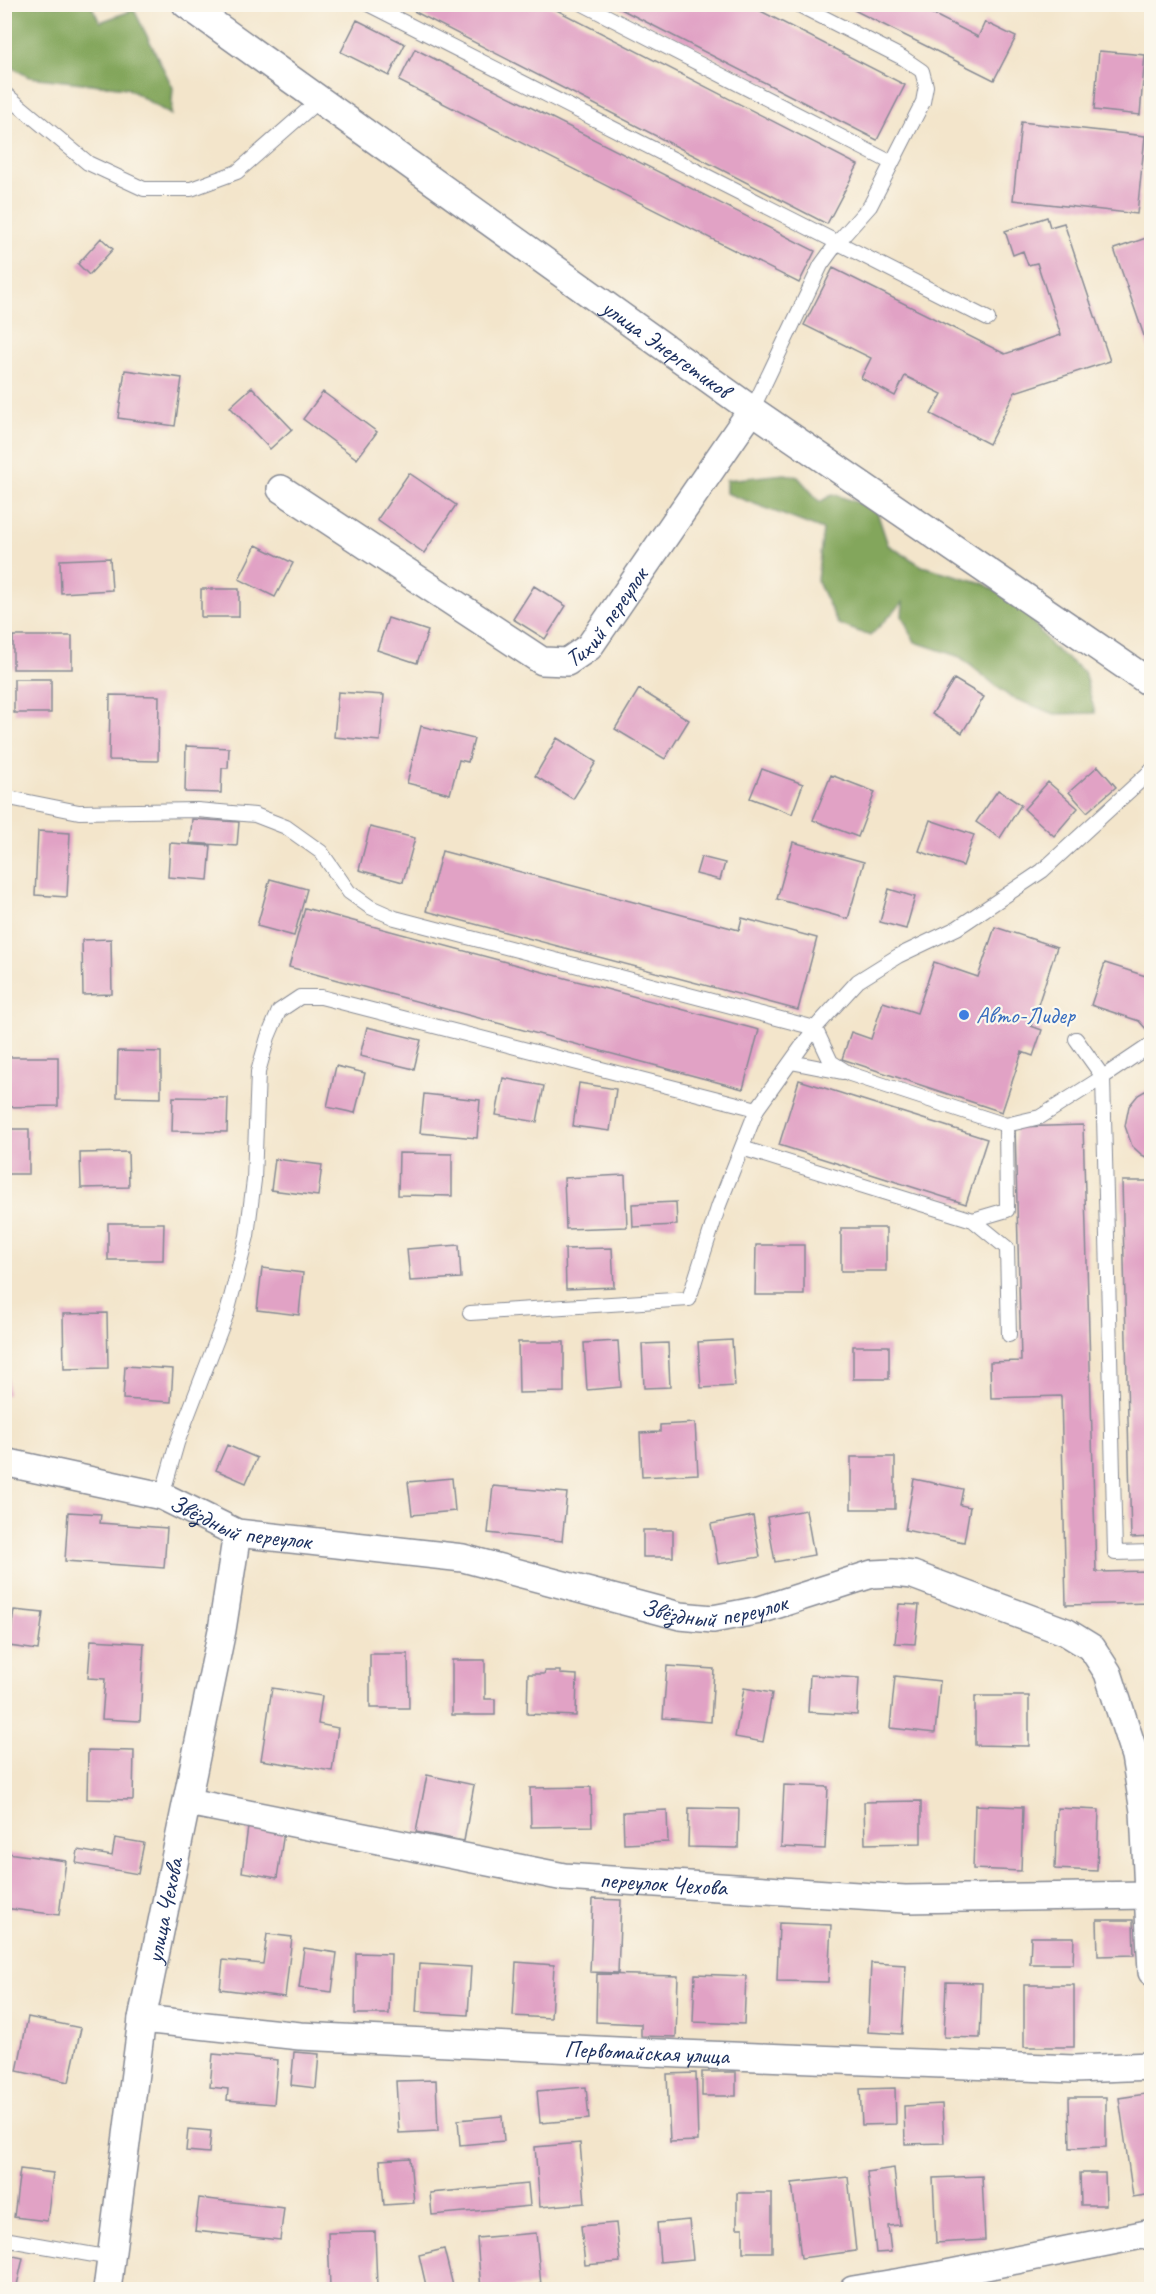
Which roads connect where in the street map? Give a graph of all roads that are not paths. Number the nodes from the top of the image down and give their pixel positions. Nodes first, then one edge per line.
1 (186, 4) edge
2 (368, 4) edge
3 (583, 4) edge
4 (797, 4) edge
5 (4, 93) edge
6 (319, 100) junction
7 (892, 163) junction
8 (837, 243) junction
9 (988, 319) dead end
10 (752, 410) junction
11 (281, 489) dead end
12 (1152, 684) edge
13 (1152, 770) edge
14 (4, 797) edge
15 (815, 1028) junction
16 (1076, 1039) dead end
17 (1152, 1044) edge
18 (791, 1062) junction
19 (850, 1074) junction
20 (1103, 1077) junction
21 (757, 1109) junction
22 (1006, 1125) junction
23 (742, 1148) junction
24 (973, 1220) junction
25 (470, 1313) dead end
26 (1009, 1335) dead end
27 (4, 1462) edge
28 (162, 1496) junction
29 (237, 1533) junction
30 (1152, 1552) edge
31 (188, 1802) junction
32 (1148, 1895) junction
33 (1152, 1972) edge
34 (142, 2019) junction
35 (1152, 2066) edge
36 (1152, 2233) edge
37 (4, 2239) edge
38 (111, 2258) junction
39 (107, 2289) edge
40 (853, 2289) edge

1 - 6 street, улица Энергетиков
2 - 8 lane
3 - 7 lane
4 - 7 lane
5 - 6 lane
6 - 10 street, улица Энергетиков
7 - 8 lane
8 - 9 lane
8 - 10 lane
10 - 11 street, Тихий переулок
10 - 12 street, улица Энергетиков
13 - 15 lane
14 - 15 lane
15 - 18 lane
15 - 19 lane
16 - 20 lane
17 - 20 lane
18 - 19 lane
18 - 21 lane
19 - 22 lane
20 - 22 lane
20 - 30 lane
21 - 23 lane
21 - 28 lane
22 - 24 lane
23 - 24 lane
23 - 25 lane
24 - 26 lane
27 - 28 street, Звёздный переулок
28 - 29 street, Звёздный переулок
29 - 31 street, улица Чехова
29 - 32 street, Звёздный переулок
31 - 32 street, переулок Чехова
31 - 34 street, улица Чехова
32 - 33 street, Звёздный переулок
34 - 35 street, Первомайская улица
34 - 38 street, улица Чехова
36 - 40 street
37 - 38 lane
38 - 39 street, улица Чехова

